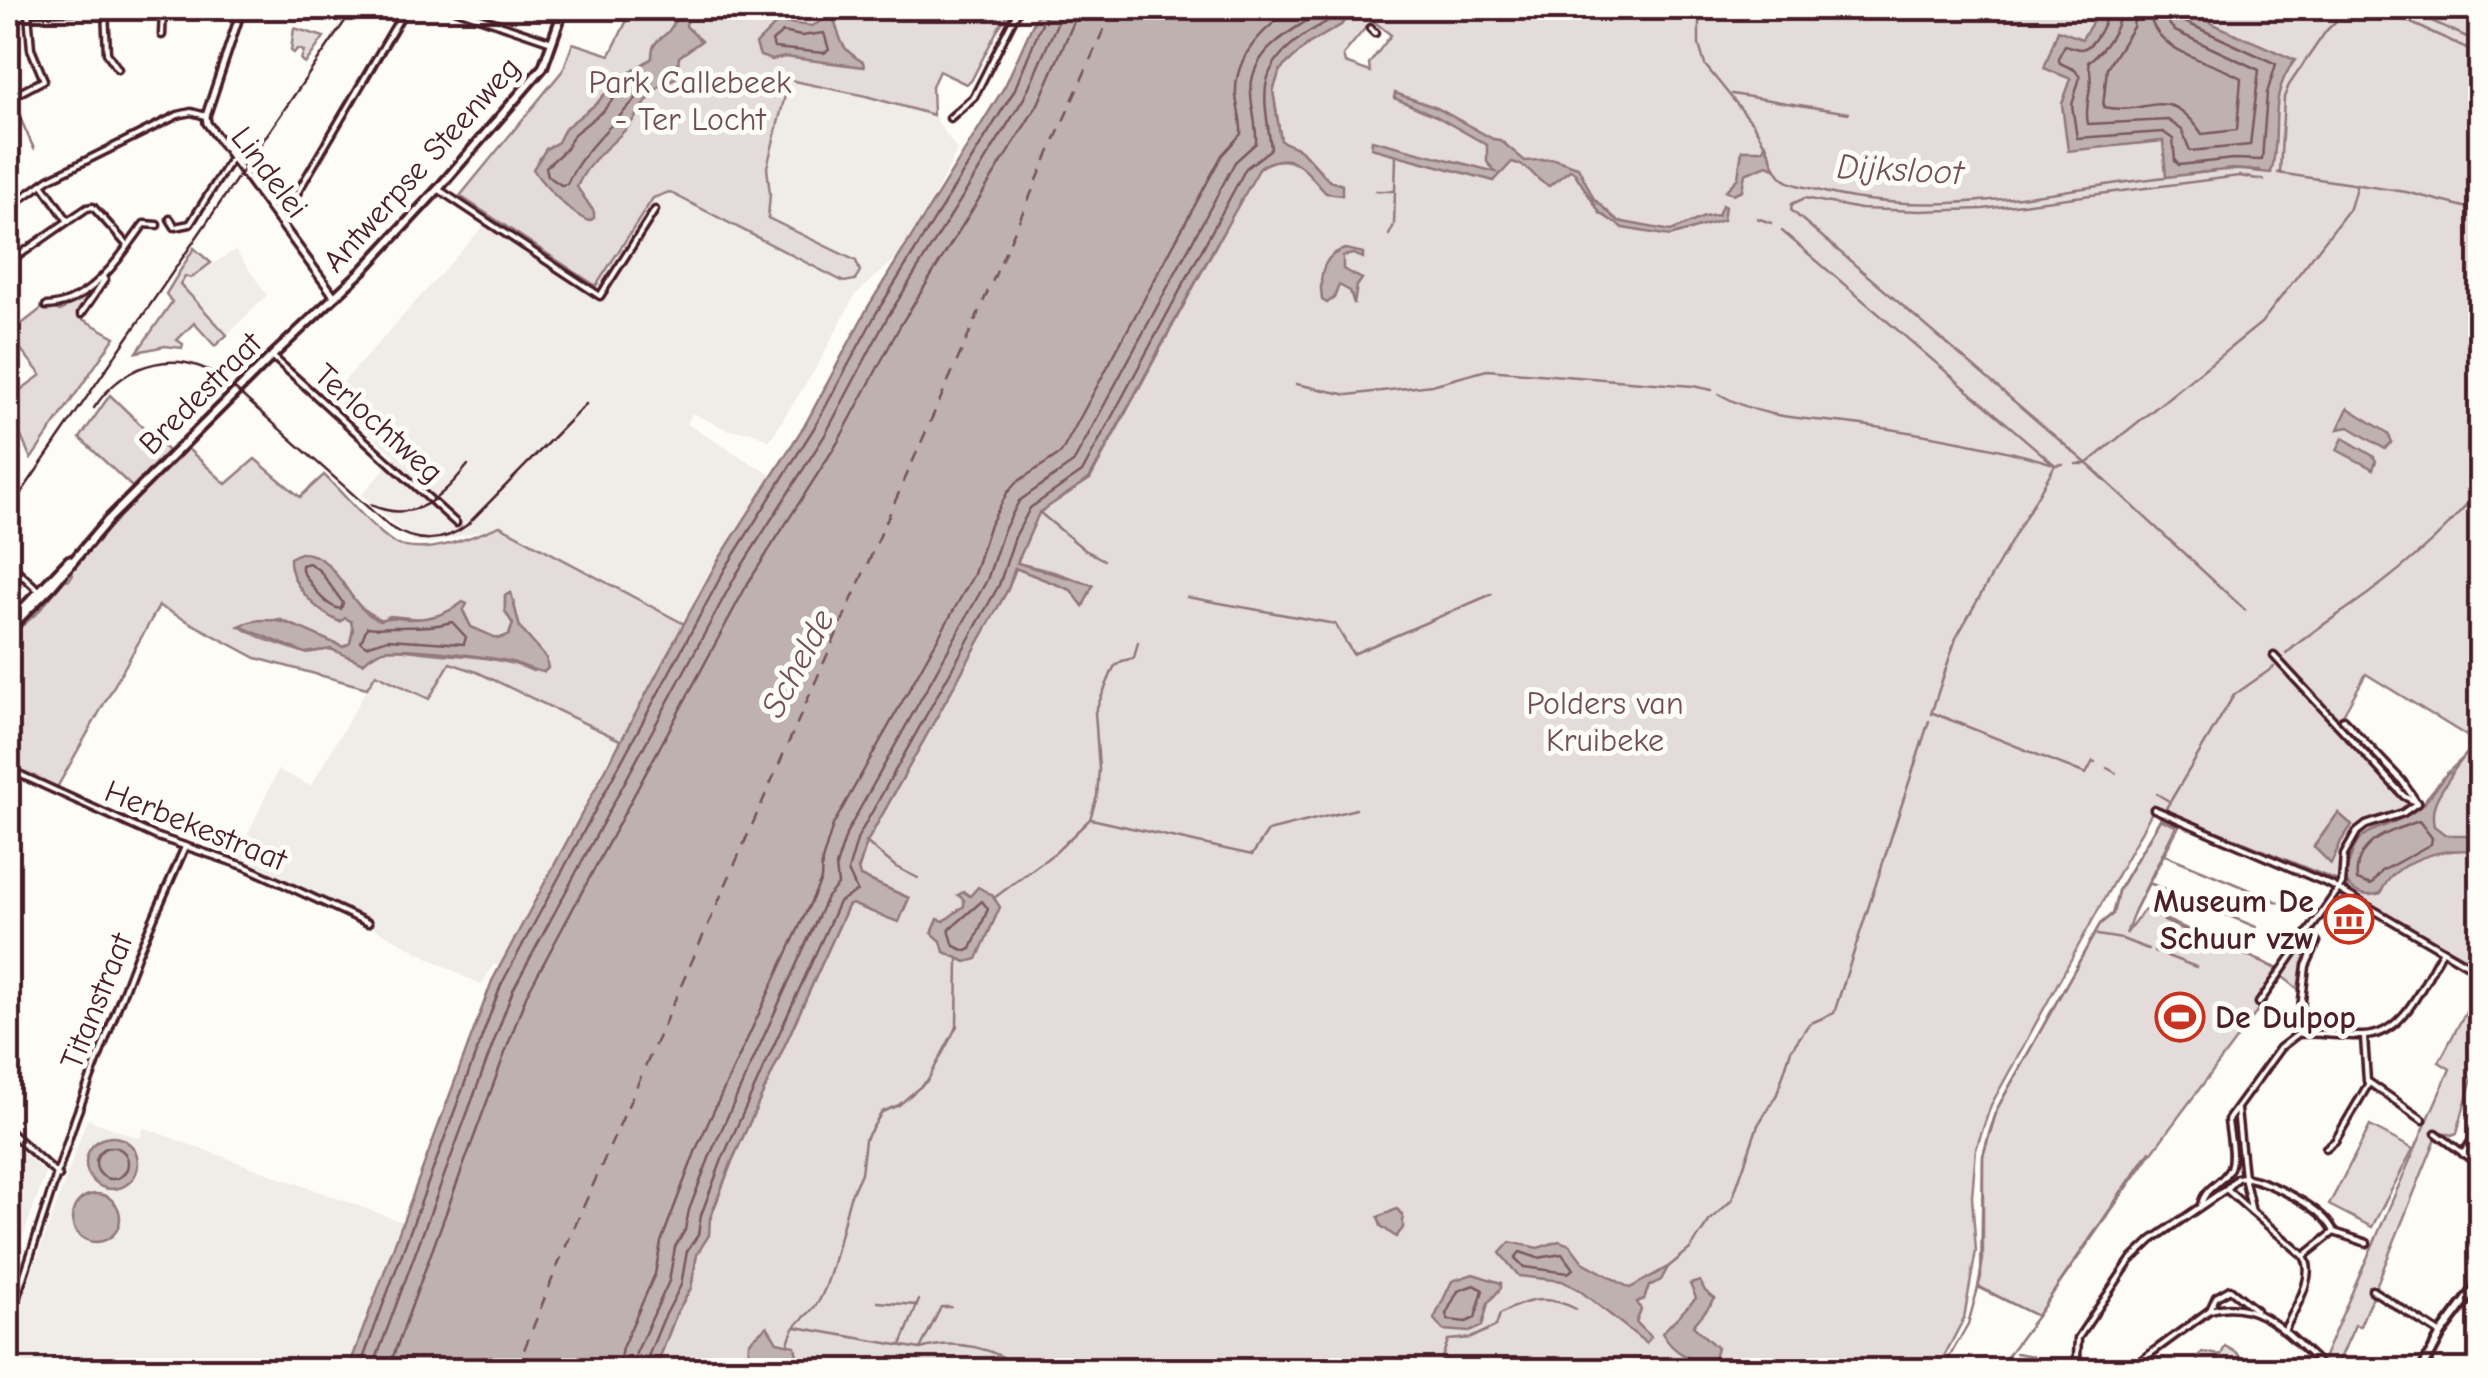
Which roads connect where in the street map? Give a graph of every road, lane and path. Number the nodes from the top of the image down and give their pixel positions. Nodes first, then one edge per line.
1 (23, 8) edge
2 (174, 8) edge
3 (242, 8) edge
4 (406, 8) edge
5 (452, 8) edge
6 (564, 8) edge
7 (1020, 8) edge
8 (163, 9) edge
9 (105, 10) edge
10 (28, 12) junction
11 (162, 35) dead end
12 (552, 42) junction
13 (118, 70) dead end
14 (8, 99) edge
15 (206, 116) junction
16 (950, 118) dead end
17 (231, 158) junction
18 (42, 184) junction
19 (438, 190) junction
20 (8, 208) edge
21 (655, 210) dead end
22 (68, 220) junction
23 (170, 220) dead end
24 (280, 222) junction
25 (158, 225) dead end
26 (128, 246) junction
27 (8, 263) edge
28 (108, 275) junction
29 (335, 297) junction
30 (46, 306) dead end
31 (81, 314) dead end
32 (272, 356) junction
33 (456, 523) dead end
34 (102, 527) junction
35 (8, 562) edge
36 (40, 591) junction
37 (8, 628) edge
38 (2274, 656) dead end
39 (2344, 720) dead end
40 (8, 769) edge
41 (2418, 803) junction
42 (2154, 809) dead end
43 (185, 847) junction
44 (2339, 890) junction
45 (368, 922) dead end
46 (2308, 932) junction
47 (2442, 952) junction
48 (2480, 972) edge
49 (2260, 1004) dead end
50 (2298, 1034) junction
51 (2364, 1036) junction
52 (2369, 1083) junction
53 (2238, 1110) junction
54 (2423, 1120) dead end
55 (2480, 1128) edge
56 (8, 1130) edge
57 (2436, 1133) dead end
58 (2326, 1148) dead end
59 (2463, 1154) junction
60 (2480, 1166) edge
61 (59, 1176) junction
62 (2244, 1176) junction
63 (2226, 1189) junction
64 (2201, 1205) junction
65 (2252, 1212) junction
66 (2334, 1232) junction
67 (2367, 1243) dead end
68 (2304, 1256) junction
69 (2479, 1288) edge
70 (2372, 1290) dead end
71 (2210, 1310) junction
72 (2256, 1310) junction
73 (8, 1324) edge
74 (2284, 1331) junction
75 (2441, 1334) junction
76 (2316, 1360) dead end
77 (2085, 1370) edge
78 (2128, 1370) edge
79 (2422, 1370) edge

1 - 10 street
2 - 8 street
3 - 15 street, Lindelei
4 - 24 street
5 - 12 street
6 - 12 main road, Antwerpse Steenweg
7 - 16 street
8 - 9 street
8 - 11 street
9 - 10 street
9 - 13 street
10 - 14 street
12 - 19 main road, Antwerpse Steenweg
15 - 17 street, Lindelei
15 - 18 street
17 - 23 street
17 - 24 street, Lindelei
18 - 20 street
18 - 22 street
19 - 21 street
19 - 29 main road, Antwerpse Steenweg
22 - 26 street
22 - 27 street
24 - 29 street, Lindelei
25 - 26 street
26 - 28 street
28 - 30 street
28 - 31 street
29 - 32 main road, Bredestraat
32 - 33 street, Terlochtweg
32 - 34 main road, Bredestraat
34 - 36 main road, Bredestraat
34 - 37 main road, Bredestraat
35 - 36 street
36 - 37 main road, Bredestraat
38 - 41 street
39 - 41 street
40 - 43 street, Herbekestraat
41 - 44 street
42 - 44 street
43 - 45 street, Herbekestraat
43 - 61 street, Titanstraat
44 - 46 street
44 - 47 street
46 - 49 street
46 - 50 street
47 - 48 street
47 - 51 street
50 - 51 street
50 - 53 street
51 - 52 street
52 - 54 street
52 - 58 street
53 - 62 street
53 - 64 street
55 - 59 street
56 - 61 street
57 - 59 street
59 - 60 street
61 - 73 street, Titanstraat
62 - 63 street
62 - 65 street
62 - 66 street
63 - 64 street
63 - 65 street
64 - 77 street
65 - 68 street
66 - 67 street
66 - 68 street
68 - 74 street
69 - 75 main road
70 - 75 street
71 - 72 street
71 - 72 street
71 - 78 street
72 - 74 street
74 - 76 street
75 - 79 main road

